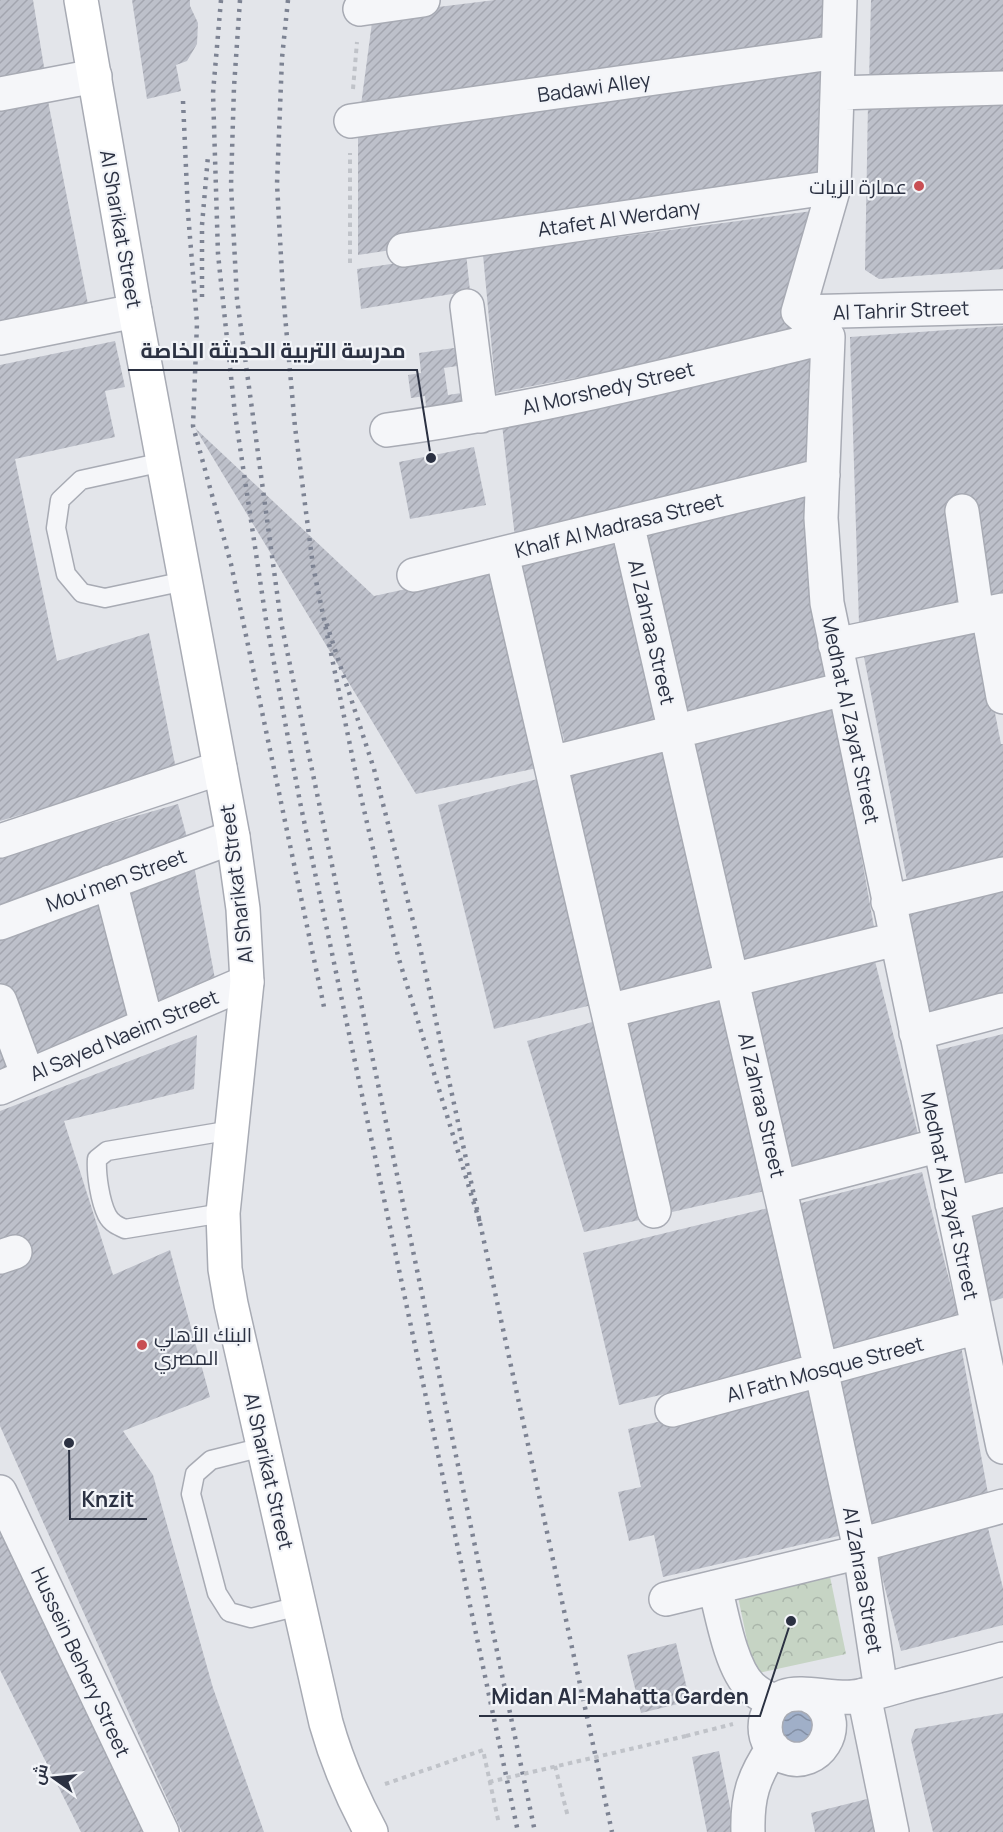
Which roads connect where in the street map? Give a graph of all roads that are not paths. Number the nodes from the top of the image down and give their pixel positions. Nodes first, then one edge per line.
1 (81, 0) edge
2 (423, 0) edge
3 (840, 0) edge
4 (360, 9) dead end
5 (838, 52) junction
6 (95, 76) junction
7 (1003, 88) edge
8 (837, 93) junction
9 (0, 94) edge
10 (351, 121) dead end
11 (834, 187) junction
12 (405, 250) dead end
13 (467, 306) dead end
14 (1003, 306) edge
15 (135, 311) junction
16 (798, 312) junction
17 (828, 337) junction
18 (0, 338) edge
19 (482, 416) junction
20 (387, 430) dead end
21 (163, 462) junction
22 (823, 475) junction
23 (962, 511) dead end
24 (627, 523) junction
25 (502, 554) junction
26 (414, 575) dead end
27 (185, 581) junction
28 (989, 613) edge
29 (835, 645) junction
30 (844, 689) junction
31 (1003, 697) edge
32 (675, 731) junction
33 (551, 763) junction
34 (220, 768) junction
35 (233, 837) junction
36 (0, 841) edge
37 (1003, 874) edge
38 (110, 882) junction
39 (888, 902) junction
40 (0, 923) edge
41 (896, 939) junction
42 (733, 980) junction
43 (247, 982) junction
44 (0, 1001) edge
45 (1003, 1010) edge
46 (608, 1011) junction
47 (147, 1024) junction
48 (916, 1032) junction
49 (14, 1082) edge
50 (231, 1130) junction
51 (940, 1145) junction
52 (781, 1187) junction
53 (1003, 1190) edge
54 (952, 1204) junction
55 (654, 1211) dead end
56 (223, 1213) junction
57 (986, 1322) edge
58 (821, 1369) junction
59 (672, 1410) dead end
60 (1002, 1442) edge
61 (263, 1447) junction
62 (0, 1492) edge
63 (1003, 1506) edge
64 (859, 1548) junction
65 (715, 1587) junction
66 (666, 1599) dead end
67 (299, 1606) junction
68 (1003, 1659) edge
69 (873, 1693) junction
70 (807, 1695) junction
71 (775, 1702) junction
72 (773, 1748) junction
73 (162, 1832) edge
74 (371, 1832) edge
75 (748, 1832) edge
76 (892, 1832) edge

1 - 6 main road, Al Sharikat Street
2 - 4 street
3 - 5 street
5 - 8 street
5 - 10 street, Badawi Alley
6 - 9 street
6 - 15 main road, Al Sharikat Street
7 - 8 street
8 - 11 street
11 - 12 street, Atafet Al Werdany
11 - 16 street
13 - 19 street
14 - 16 street, Al Tahrir Street
15 - 18 street
15 - 21 main road, Al Sharikat Street
16 - 17 street
17 - 19 street, Al Morshedy Street
17 - 22 street, Medhat Al Zayat Street
19 - 20 street, Al Morshedy Street
21 - 27 main road, Al Sharikat Street
21 - 27 lane
22 - 24 street, Khalf Al Madrasa Street
22 - 29 street, Medhat Al Zayat Street
23 - 28 street
24 - 25 street, Khalf Al Madrasa Street
24 - 32 street, Al Zahraa Street
25 - 26 street, Khalf Al Madrasa Street
25 - 33 street
27 - 34 main road, Al Sharikat Street
28 - 29 street
28 - 31 street
29 - 30 street, Medhat Al Zayat Street
30 - 32 street
30 - 39 street, Medhat Al Zayat Street
32 - 33 street
32 - 42 street, Al Zahraa Street
33 - 46 street
34 - 35 main road, Al Sharikat Street
34 - 36 street
35 - 38 street, Mou'men Street
35 - 43 main road, Al Sharikat Street
37 - 39 street
38 - 40 street, Mou'men Street
38 - 47 street
39 - 41 street, Medhat Al Zayat Street
41 - 42 street
41 - 48 street, Medhat Al Zayat Street
42 - 46 street
42 - 52 street, Al Zahraa Street
43 - 47 street, Al Sayed Naeim Street
43 - 50 main road, Al Sharikat Street
44 - 49 street
45 - 48 street
46 - 55 street
47 - 49 street, Al Sayed Naeim Street
48 - 51 street, Medhat Al Zayat Street
50 - 56 main road, Al Sharikat Street
50 - 56 lane
51 - 52 street
51 - 54 street, Medhat Al Zayat Street
52 - 58 street, Al Zahraa Street
53 - 54 street
54 - 57 street, Medhat Al Zayat Street
56 - 61 main road, Al Sharikat Street
57 - 58 street, Al Fath Mosque Street
57 - 60 street, Medhat Al Zayat Street
58 - 59 street, Al Fath Mosque Street
58 - 64 street, Al Zahraa Street
61 - 67 main road, Al Sharikat Street
61 - 67 lane
62 - 73 street, Hussein Behery Street
63 - 64 street
64 - 65 street
64 - 69 street, Al Zahraa Street
65 - 66 street
65 - 71 street
67 - 74 main road, Al Sharikat Street
68 - 69 street
69 - 70 street
69 - 76 street, Al Zahraa Street
70 - 71 street
70 - 72 street
71 - 72 street
72 - 75 street

